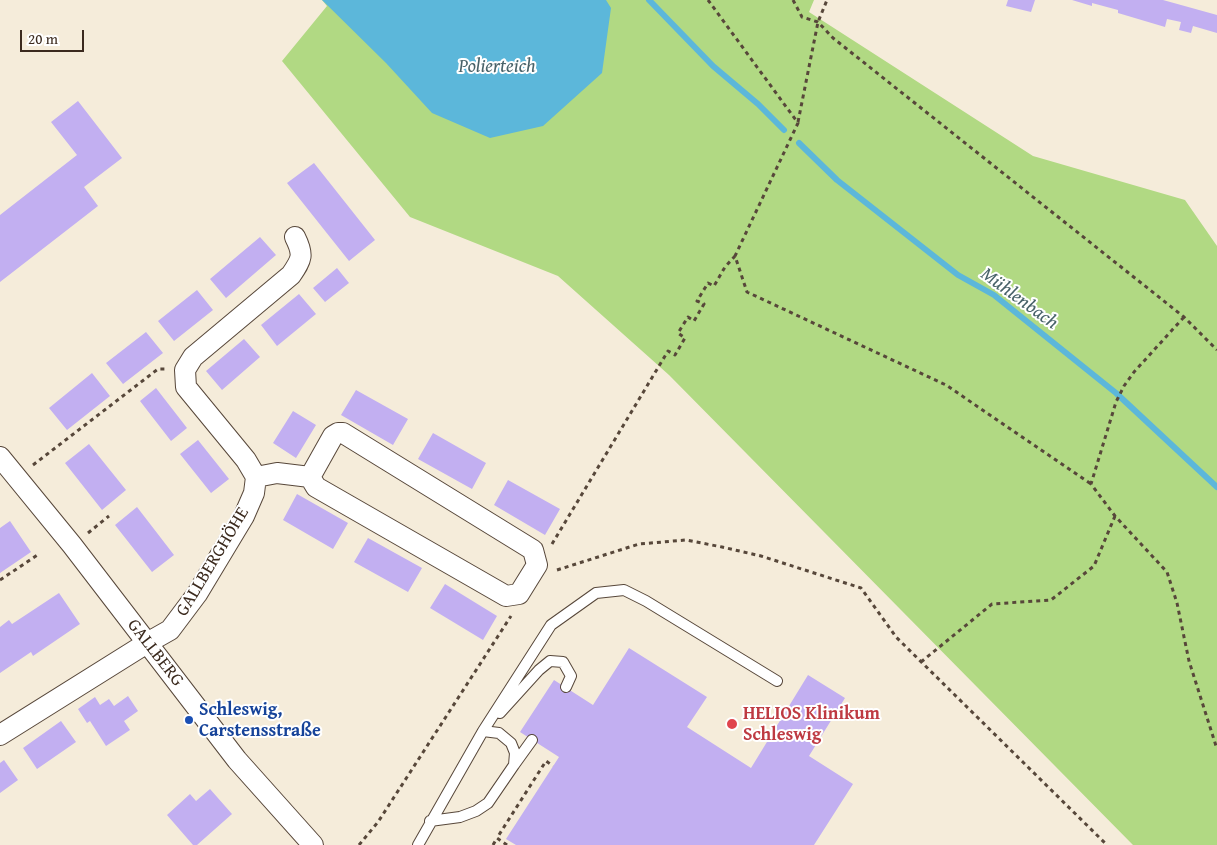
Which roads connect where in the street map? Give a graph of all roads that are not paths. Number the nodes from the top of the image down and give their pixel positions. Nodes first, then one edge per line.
1 (295, 237) dead end
2 (0, 457) edge
3 (256, 477) junction
4 (310, 477) junction
5 (146, 643) junction
6 (777, 680) dead end
7 (566, 687) dead end
8 (483, 731) junction
9 (0, 735) edge
10 (532, 740) dead end
11 (514, 765) junction
12 (430, 821) junction
13 (313, 845) edge
14 (418, 845) edge

1 - 3 street
2 - 5 street, GALLBERG
3 - 4 street
3 - 5 street, GALLBERGHÖHE
4 - 4 street
5 - 9 street, GALLBERGHÖHE
5 - 13 street, GALLBERG
6 - 8 lane
7 - 8 lane
8 - 11 lane
8 - 12 lane
10 - 11 lane
11 - 12 lane
12 - 14 lane

